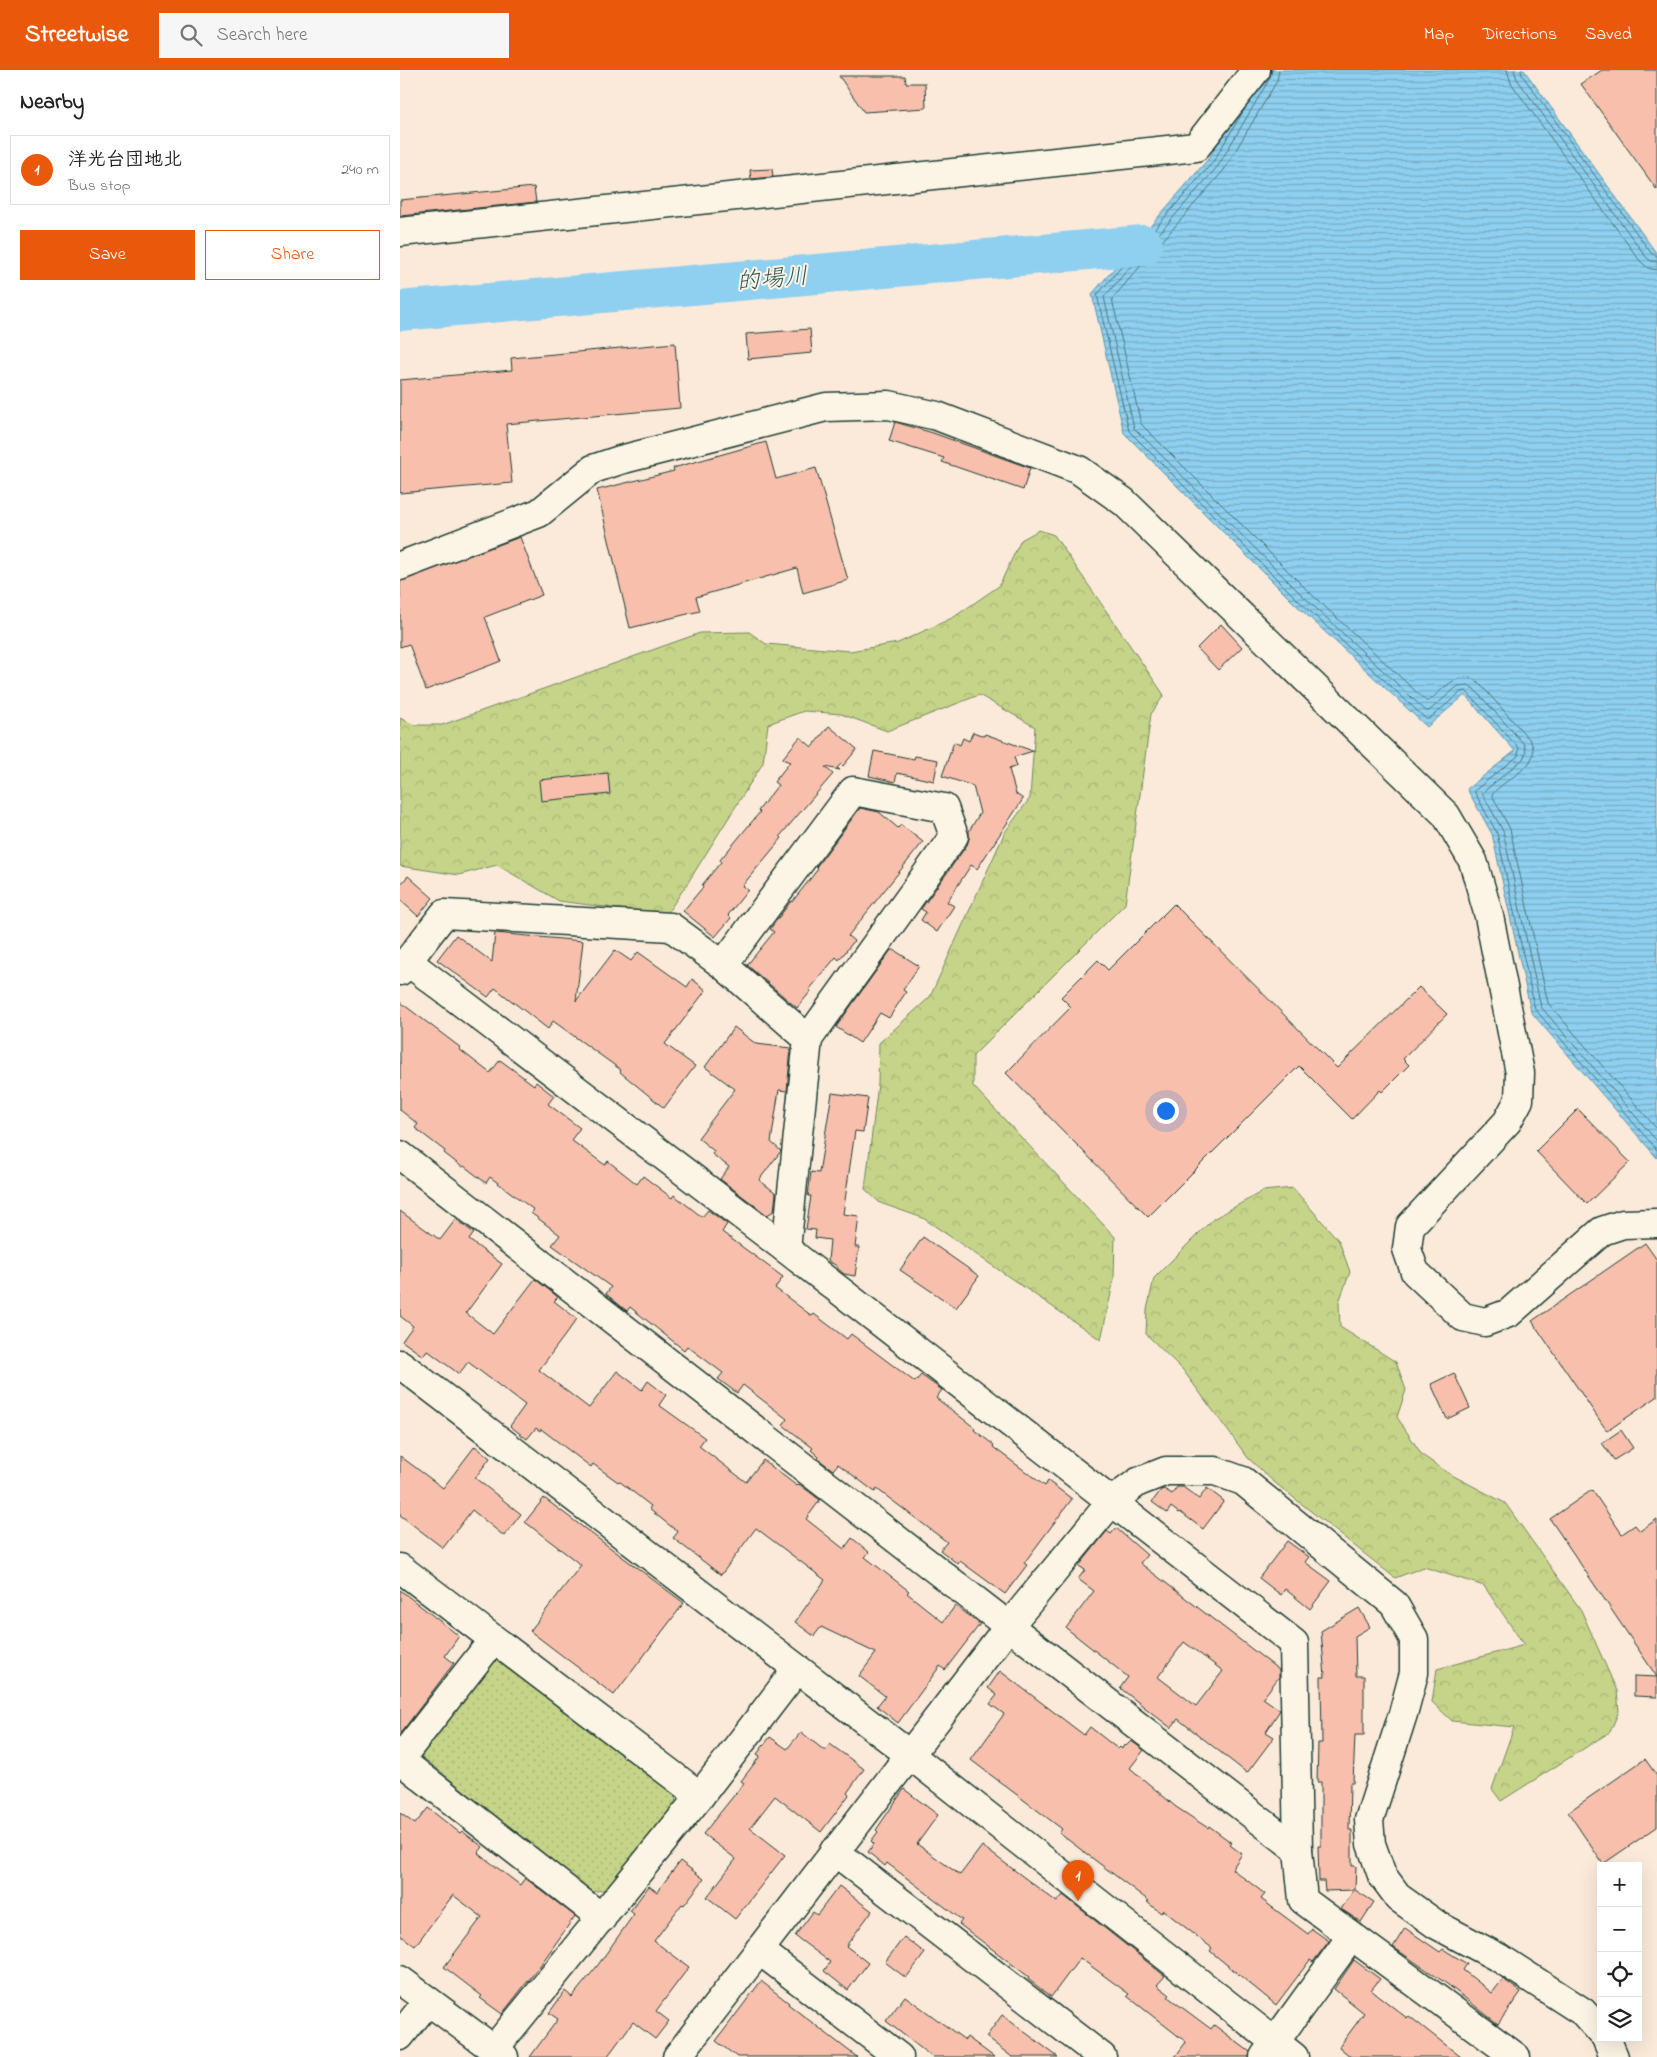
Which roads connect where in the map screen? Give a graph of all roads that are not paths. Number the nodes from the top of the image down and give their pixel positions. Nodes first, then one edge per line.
1 (1256, 70) edge
2 (400, 232) edge
3 (400, 566) edge
4 (723, 965) junction
5 (404, 966) edge
6 (808, 1039) junction
7 (400, 1155) edge
8 (1657, 1223) edge
9 (786, 1249) junction
10 (400, 1364) edge
11 (1112, 1501) junction
12 (400, 1568) edge
13 (1008, 1627) junction
14 (493, 1640) junction
15 (797, 1669) junction
16 (910, 1755) junction
17 (400, 1760) edge
18 (700, 1796) junction
19 (1298, 1850) junction
20 (834, 1851) junction
21 (602, 1918) junction
22 (1351, 1937) junction
23 (759, 1950) junction
24 (400, 1980) edge
25 (428, 2001) junction
26 (1597, 2028) edge
27 (400, 2036) edge
28 (1608, 2042) edge
29 (1278, 2052) edge
30 (499, 2053) edge
31 (686, 2054) edge
32 (899, 2057) edge
33 (1102, 2057) edge
34 (1516, 2057) edge
35 (1614, 2057) edge

1 - 2 street
3 - 8 street
4 - 5 street
4 - 6 street
4 - 6 street
5 - 9 street
6 - 9 street
7 - 13 street
9 - 11 street
10 - 15 street
11 - 13 street
11 - 19 street
11 - 26 street
12 - 14 street
13 - 16 street
13 - 19 street
14 - 17 street
14 - 18 street
15 - 16 street
15 - 18 street
16 - 20 street
16 - 29 street
17 - 21 street
18 - 21 street
19 - 22 street
20 - 23 street
20 - 33 street
21 - 30 street
22 - 29 street
22 - 34 street
23 - 31 street
23 - 32 street
24 - 25 street
25 - 27 street
25 - 30 street
28 - 35 street

